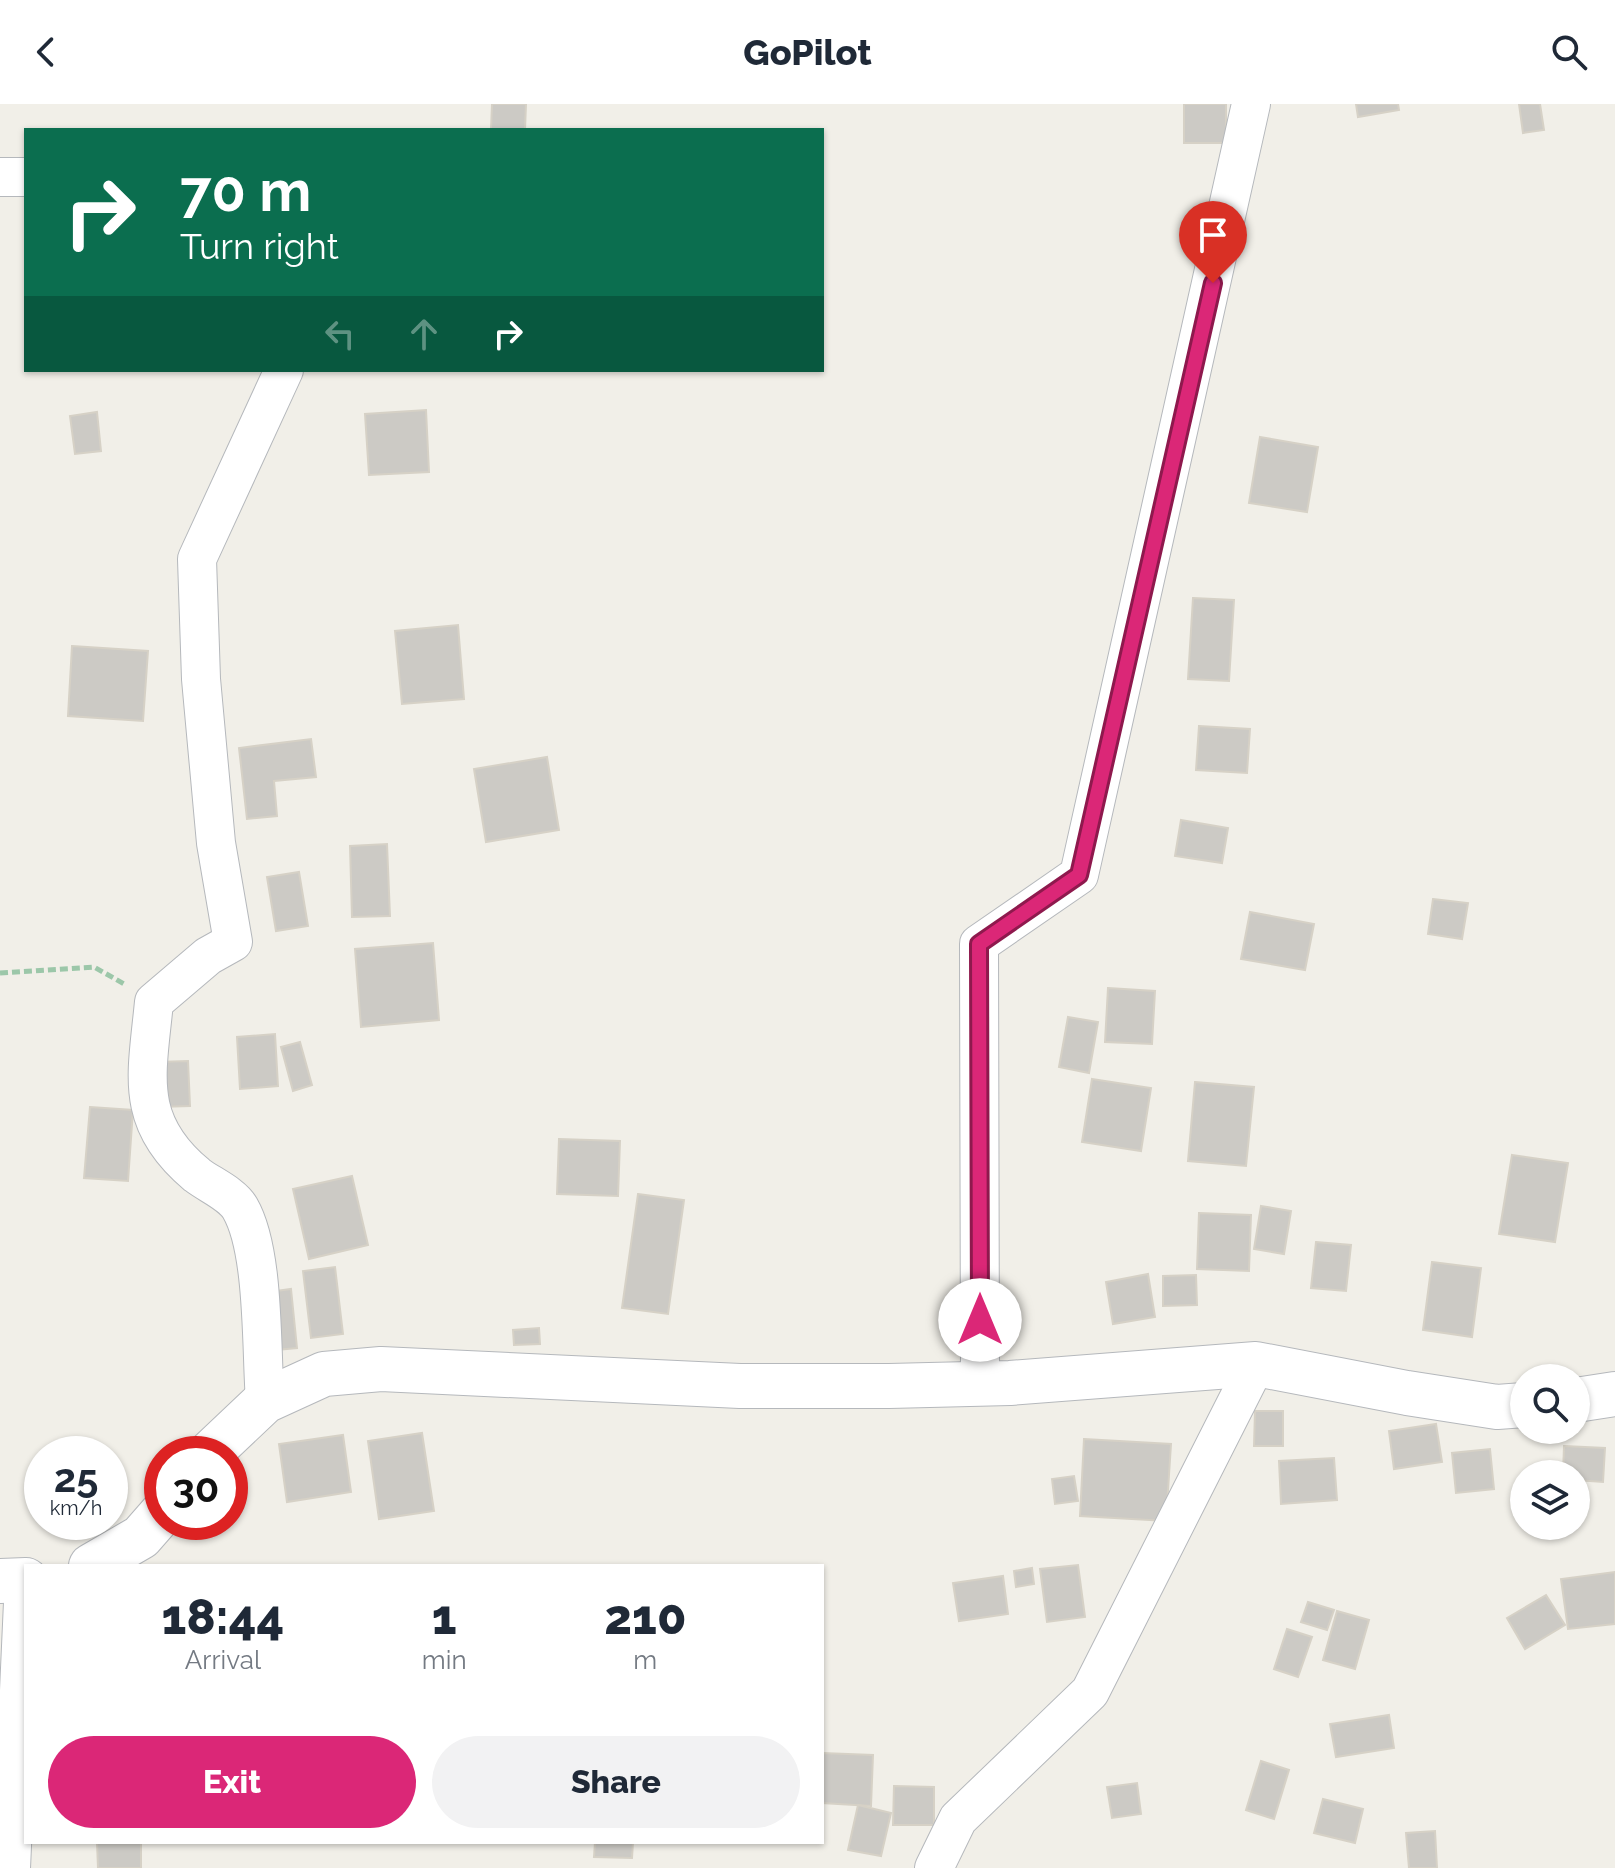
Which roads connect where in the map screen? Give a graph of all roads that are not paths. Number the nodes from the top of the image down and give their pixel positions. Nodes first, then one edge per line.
1 (1251, 104) edge
2 (0, 177) edge
3 (24, 177) edge
4 (283, 372) edge
5 (1256, 1364) junction
6 (980, 1383) junction
7 (1615, 1394) edge
8 (1590, 1398) edge
9 (265, 1401) junction
10 (1510, 1406) edge
11 (228, 1436) edge
12 (144, 1534) edge
13 (94, 1564) edge
14 (17, 1580) edge
15 (11, 1868) edge
16 (934, 1868) edge

1 - 6 street
2 - 3 street
4 - 9 street
5 - 6 street
5 - 10 street
5 - 16 street
6 - 9 street
7 - 8 street
9 - 11 street
12 - 13 street
14 - 15 street

